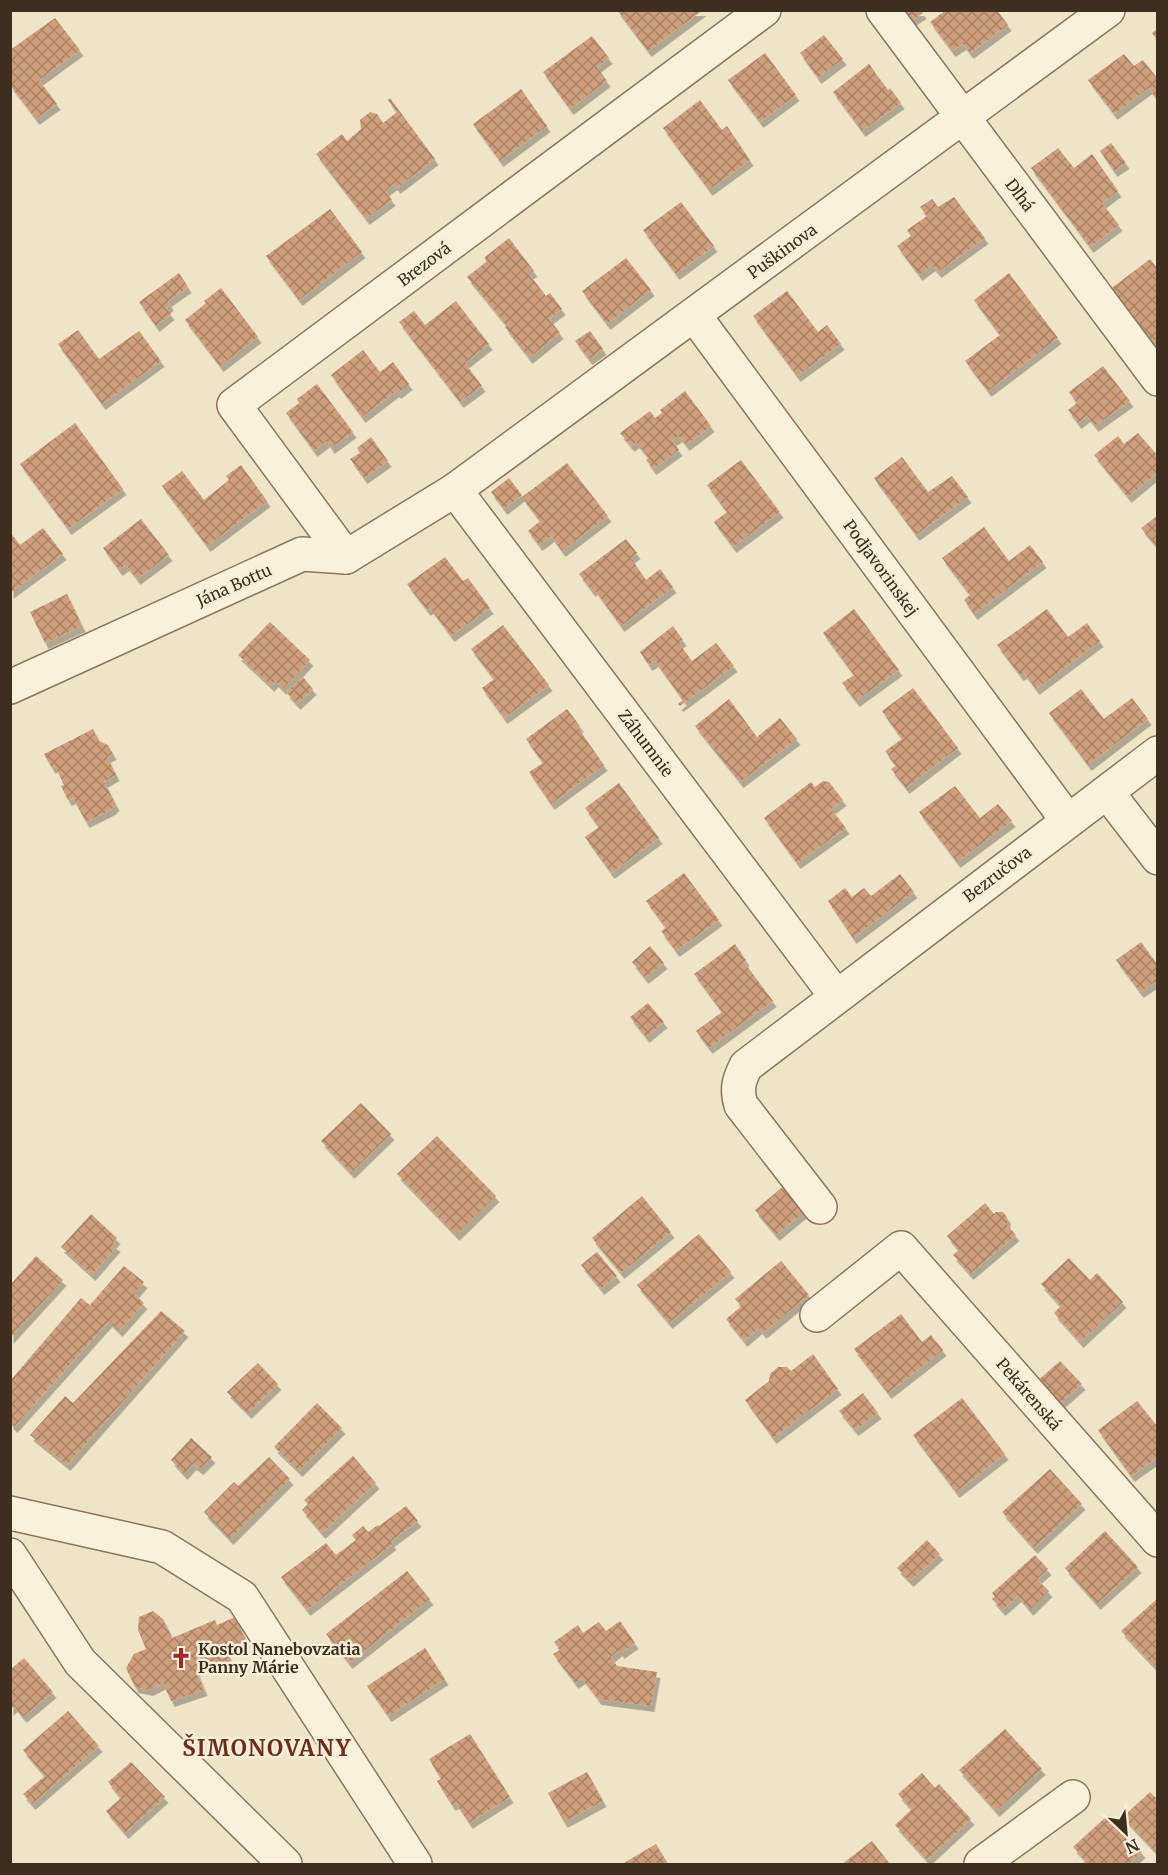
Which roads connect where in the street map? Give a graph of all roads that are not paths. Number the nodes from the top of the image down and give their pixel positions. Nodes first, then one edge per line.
1 (764, 10) edge
2 (883, 10) edge
3 (1107, 10) edge
4 (963, 118) junction
5 (694, 315) junction
6 (1158, 379) edge
7 (455, 490) junction
8 (346, 557) junction
9 (10, 687) edge
10 (1158, 753) edge
11 (1107, 792) junction
12 (1068, 821) junction
13 (1158, 858) edge
14 (836, 996) junction
15 (820, 1208) dead end
16 (818, 1315) dead end
17 (10, 1513) edge
18 (1157, 1539) edge
19 (10, 1555) edge
20 (1073, 1797) dead end
21 (285, 1864) edge
22 (415, 1864) edge
23 (981, 1864) edge

1 - 8 street, Brezová
2 - 4 street, Dlhá
3 - 4 street, Puškinova
4 - 5 street, Puškinova
4 - 6 street, Dlhá
5 - 7 street, Puškinova
5 - 12 street, Podjavorinskej
7 - 8 street
7 - 14 street, Záhumnie
8 - 9 street, Jána Bottu
10 - 11 street, Bezručova
11 - 12 street, Bezručova
11 - 13 street
12 - 14 street, Bezručova
14 - 15 street, Bezručova
16 - 18 street, Pekárenská
17 - 22 street
19 - 21 street
20 - 23 street

